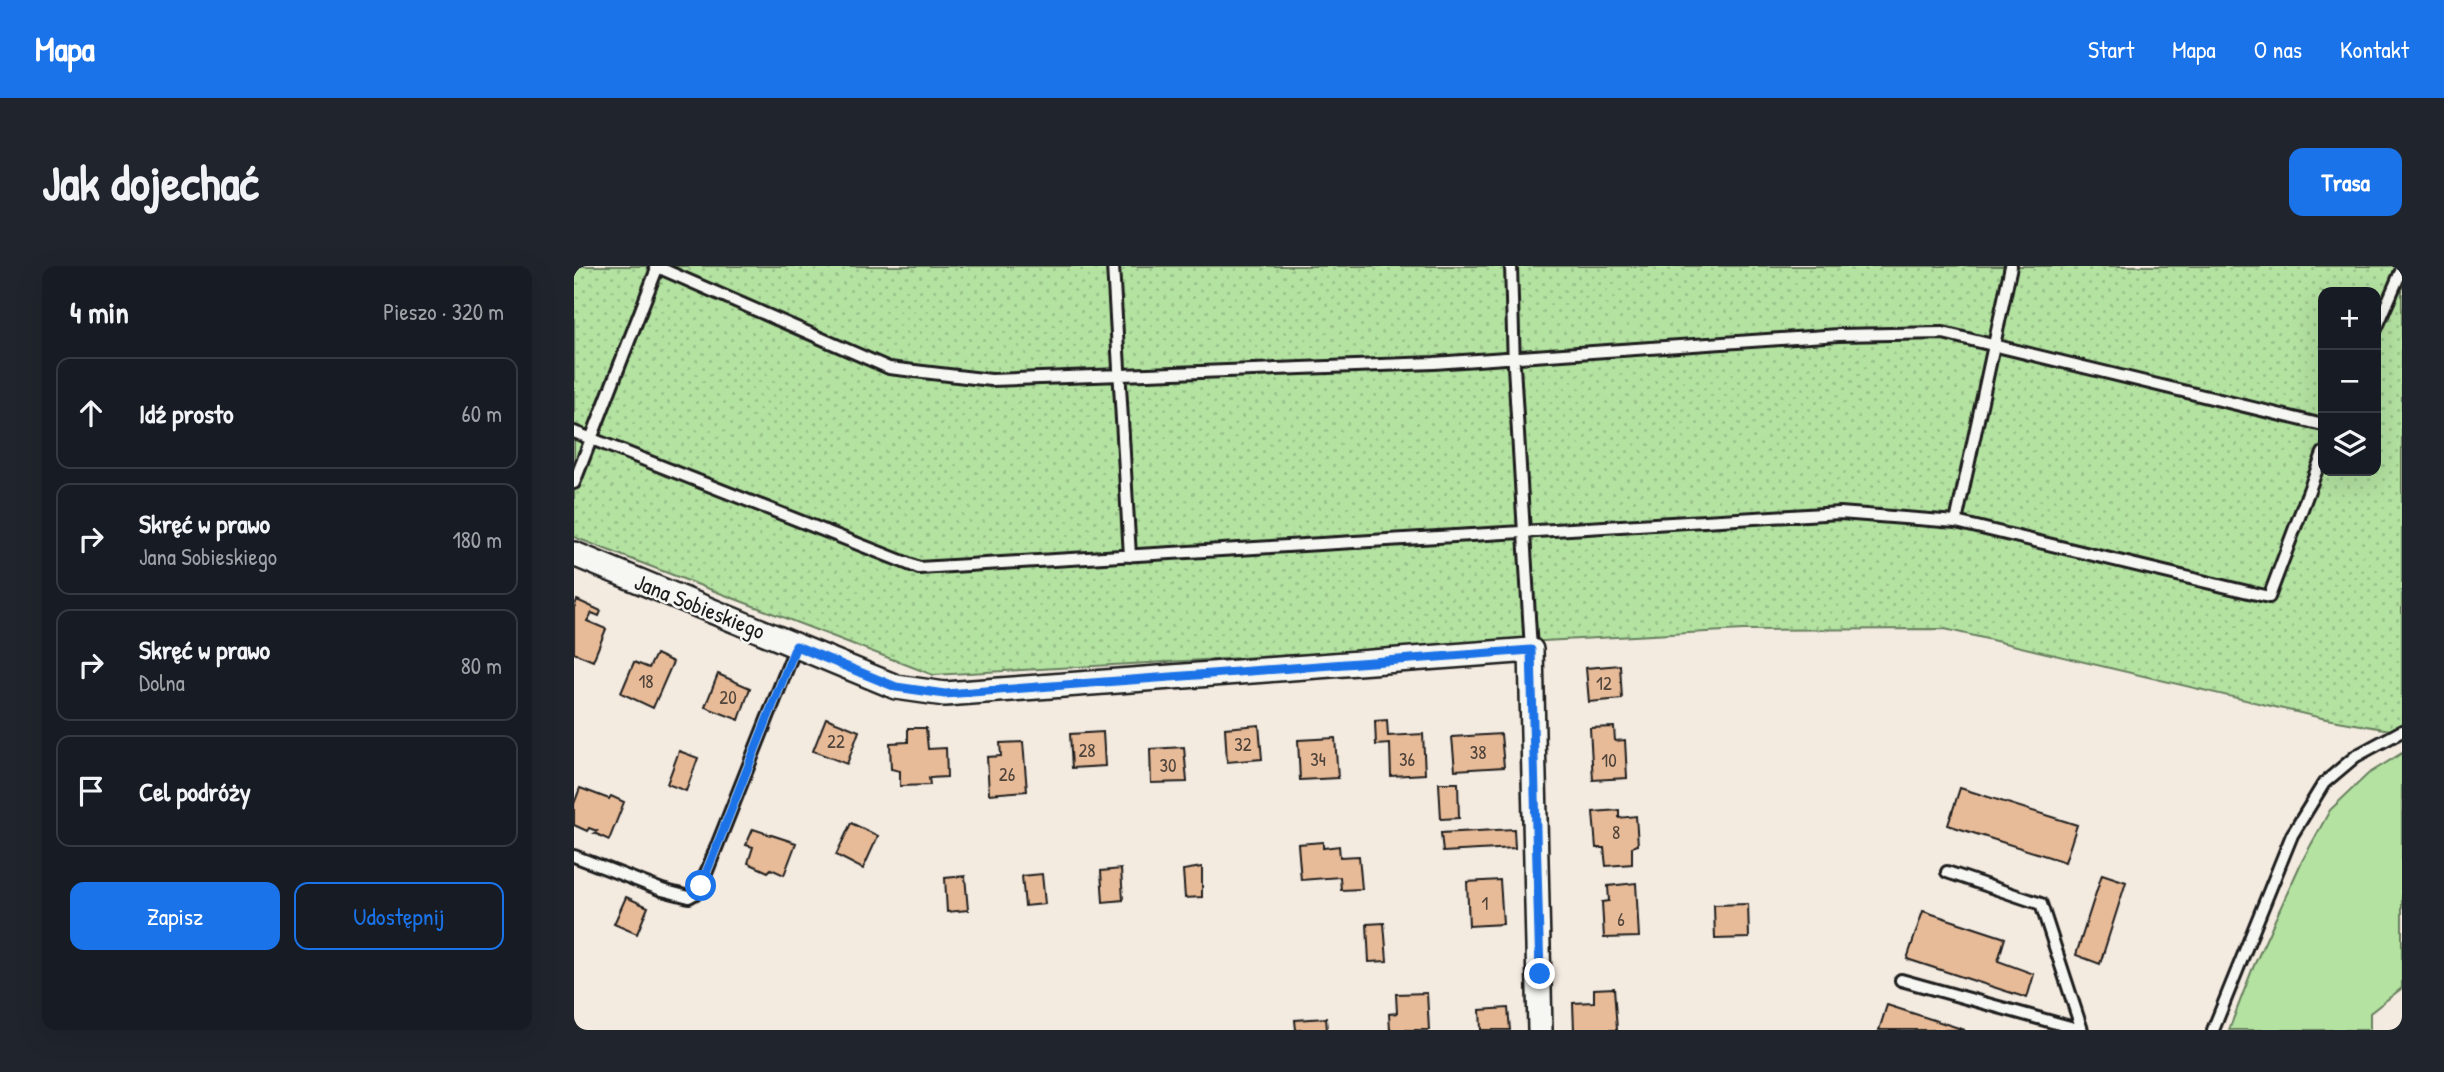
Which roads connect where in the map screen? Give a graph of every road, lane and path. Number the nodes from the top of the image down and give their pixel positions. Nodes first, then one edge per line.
1 (657, 266) edge
2 (1113, 266) edge
3 (1511, 266) edge
4 (2011, 266) edge
5 (2402, 269) edge
6 (2381, 317) edge
7 (1994, 346) junction
8 (1514, 356) junction
9 (1121, 375) junction
10 (2318, 424) edge
11 (574, 432) edge
12 (591, 439) junction
13 (2318, 466) edge
14 (574, 483) edge
15 (1956, 522) junction
16 (1525, 531) junction
17 (574, 554) edge
18 (1130, 556) junction
19 (796, 646) junction
20 (1531, 650) junction
21 (2402, 731) edge
22 (574, 856) edge
23 (1947, 872) dead end
24 (1901, 980) dead end
25 (1540, 1030) edge
26 (2082, 1030) edge
27 (2213, 1030) edge

1 - 9 lane
1 - 12 lane
2 - 9 lane
3 - 8 lane
4 - 7 lane
5 - 6 lane
7 - 8 lane
7 - 10 lane
7 - 15 lane
8 - 9 lane
8 - 16 lane
9 - 18 lane
11 - 12 lane
12 - 14 lane
12 - 18 lane
13 - 15 lane
15 - 16 lane
16 - 18 lane
16 - 20 lane
17 - 19 street, Jana Sobieskiego
19 - 20 street, Jana Sobieskiego
19 - 22 lane
20 - 25 street
21 - 27 lane
23 - 26 lane
24 - 26 lane

